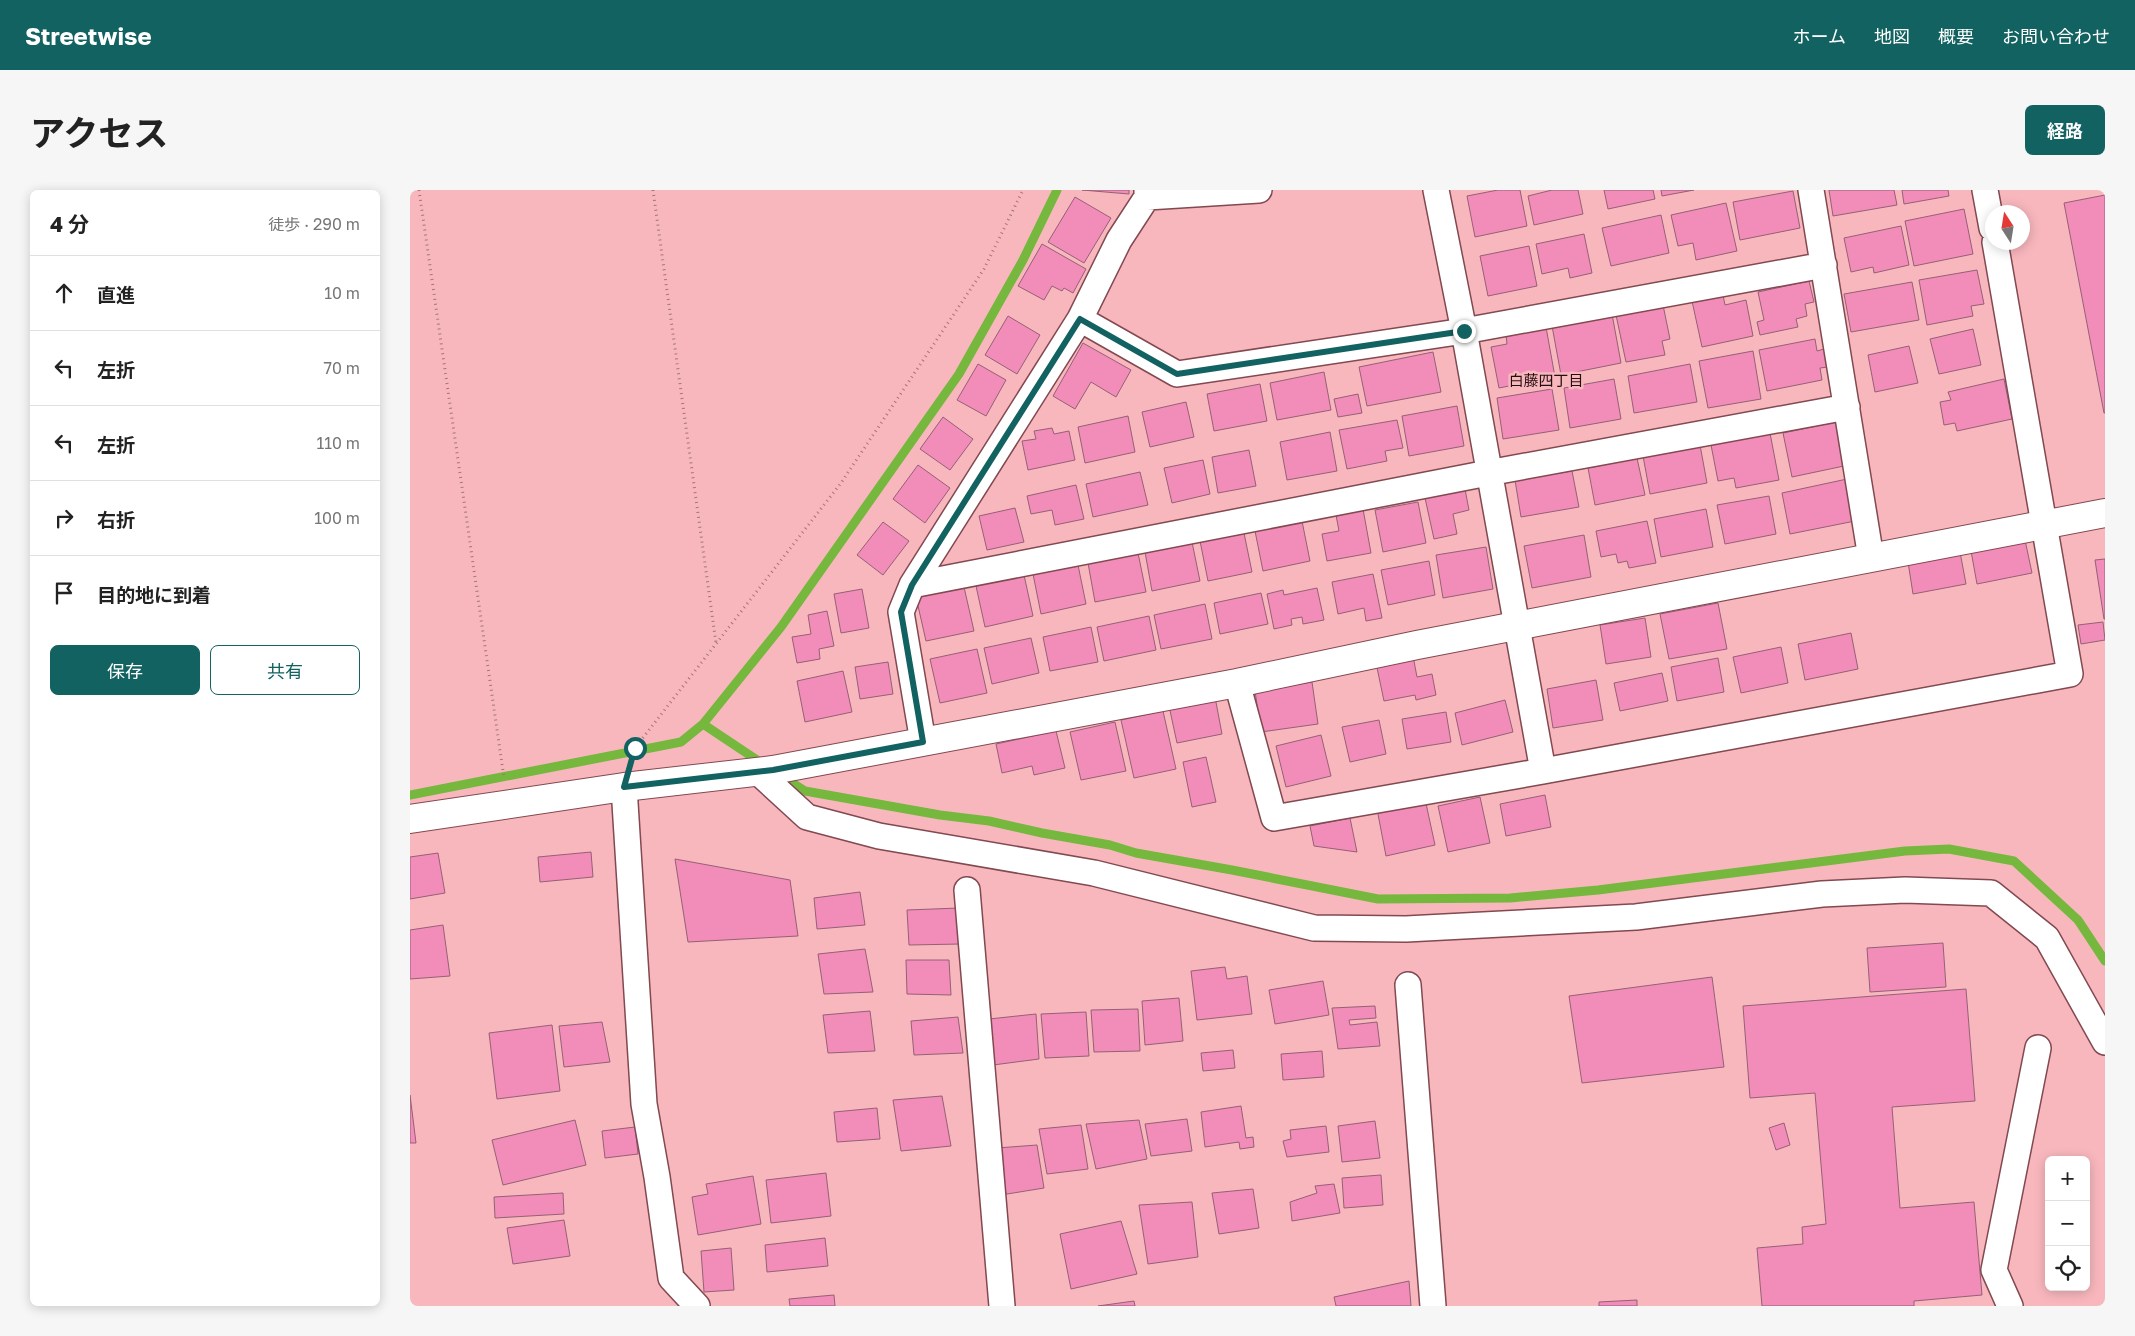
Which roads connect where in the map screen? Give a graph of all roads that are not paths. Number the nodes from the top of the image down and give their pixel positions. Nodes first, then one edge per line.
1 (1259, 190) edge
2 (1436, 190) edge
3 (1810, 190) edge
4 (1985, 190) edge
5 (1147, 193) edge
6 (1988, 205) edge
7 (1996, 250) edge
8 (1824, 265) junction
9 (1080, 319) junction
10 (1464, 331) junction
11 (1847, 406) junction
12 (1488, 472) junction
13 (2105, 513) edge
14 (2044, 525) junction
15 (1871, 558) junction
16 (912, 585) junction
17 (1517, 626) junction
18 (1237, 683) junction
19 (923, 742) junction
20 (764, 771) junction
21 (1543, 771) junction
22 (624, 787) junction
23 (410, 820) edge
24 (967, 890) dead end
25 (1408, 986) dead end
26 (2105, 1042) edge
27 (2038, 1048) dead end
28 (697, 1306) edge
29 (1002, 1306) edge
30 (1433, 1306) edge
31 (2010, 1306) edge

1 - 5 street
2 - 10 street
3 - 8 street
4 - 6 street
5 - 9 street
7 - 14 street
8 - 10 street
8 - 11 street
9 - 10 street
9 - 16 street
10 - 12 street
11 - 12 street
11 - 15 street
12 - 16 street
12 - 17 street
13 - 14 street
14 - 15 street
14 - 21 street
15 - 17 street
16 - 19 street
17 - 18 street
17 - 21 street
18 - 19 street
18 - 21 street
19 - 20 street
20 - 22 street
20 - 26 street
22 - 23 street
22 - 28 street
24 - 29 street
25 - 30 street
27 - 31 street

